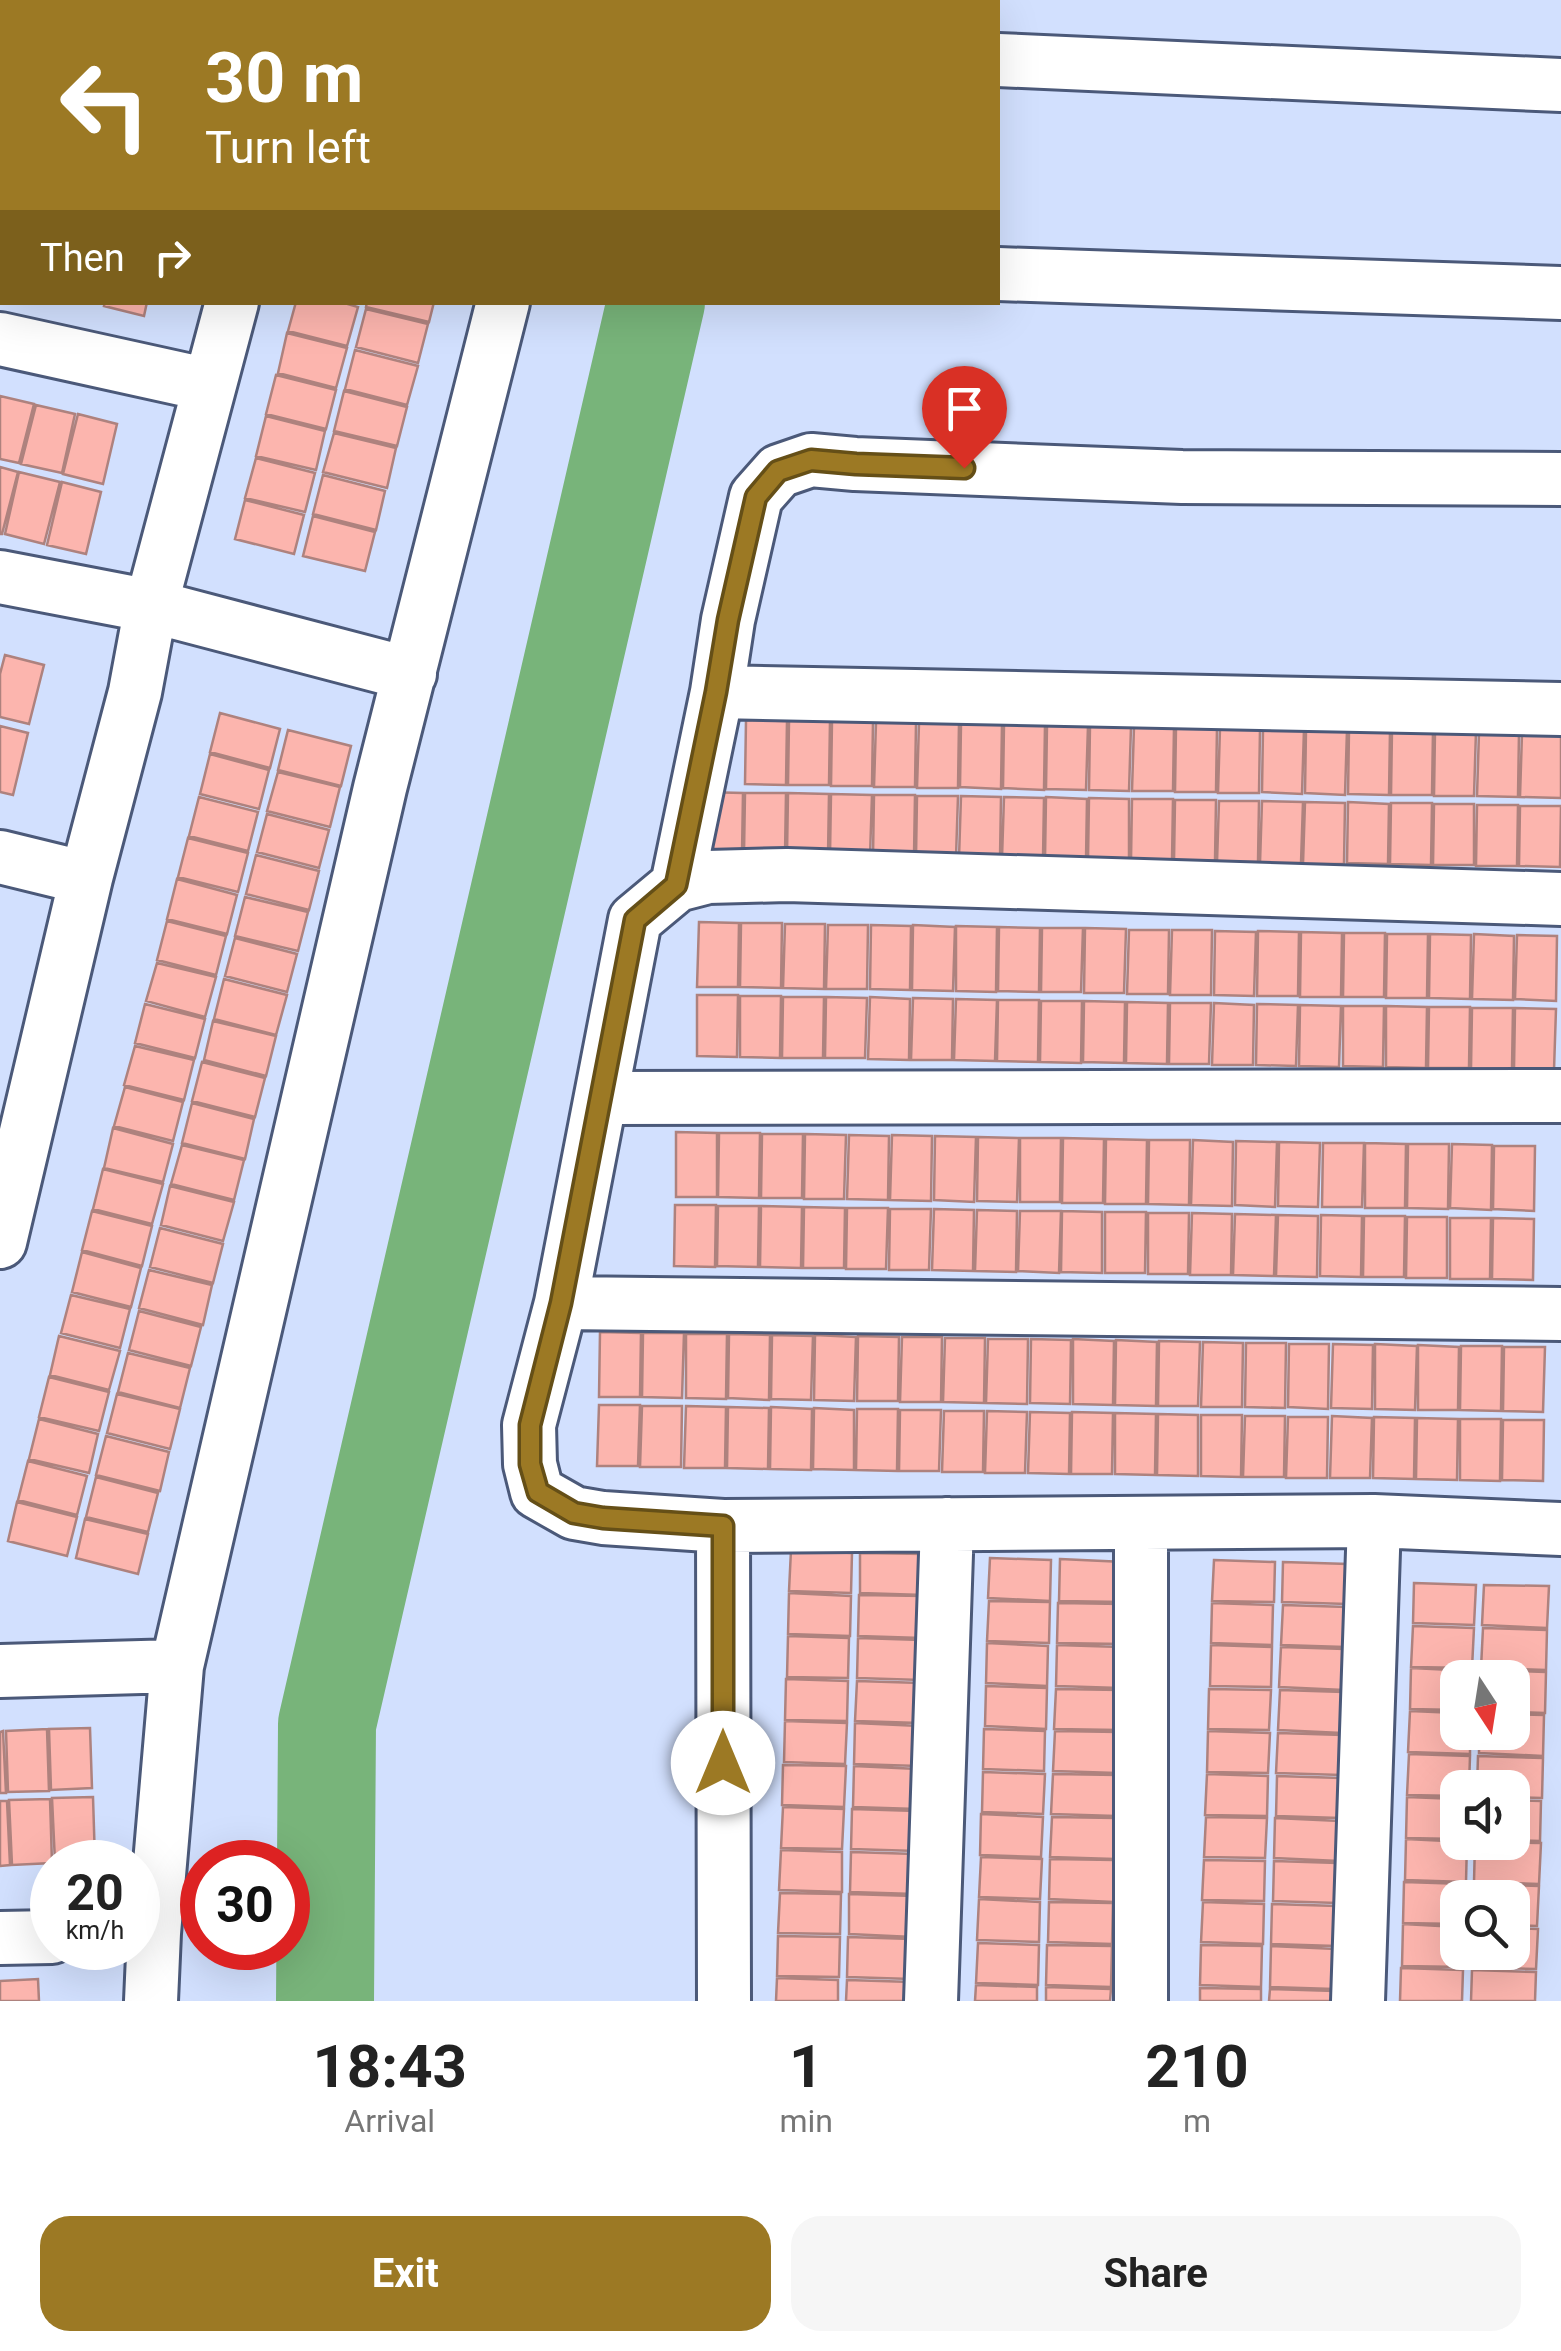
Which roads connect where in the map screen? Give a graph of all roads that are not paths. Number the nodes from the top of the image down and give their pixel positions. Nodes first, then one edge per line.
1 (1000, 60) edge
2 (1561, 84) edge
3 (1000, 274) edge
4 (1561, 293) edge
5 (231, 305) edge
6 (501, 305) edge
7 (0, 339) edge
8 (209, 386) junction
9 (1561, 479) edge
10 (0, 577) edge
11 (151, 606) junction
12 (410, 674) junction
13 (716, 692) junction
14 (1561, 709) edge
15 (0, 857) edge
16 (86, 878) junction
17 (676, 885) junction
18 (1561, 899) edge
19 (1561, 1096) edge
20 (602, 1098) junction
21 (0, 1242) edge
22 (561, 1303) junction
23 (1561, 1314) edge
24 (1374, 1521) junction
25 (1142, 1523) junction
26 (947, 1524) junction
27 (723, 1526) junction
28 (1561, 1529) edge
29 (177, 1666) junction
30 (0, 1670) edge
31 (157, 1840) edge
32 (30, 1937) edge
33 (0, 1938) edge
34 (149, 1970) edge
35 (151, 2001) edge
36 (724, 2001) edge
37 (932, 2001) edge
38 (1140, 2001) edge
39 (1358, 2001) edge

1 - 2 street
3 - 4 street
5 - 8 street
6 - 12 street
7 - 8 street
8 - 11 street
9 - 13 street
10 - 11 street
11 - 12 street
11 - 16 street
12 - 29 street
13 - 14 street
13 - 17 street
15 - 16 street
16 - 21 street
17 - 18 street
17 - 20 street
19 - 20 street
20 - 22 street
22 - 23 street
22 - 27 street
24 - 25 street
24 - 28 street
24 - 39 street
25 - 26 street
25 - 38 street
26 - 27 street
26 - 37 street
27 - 36 street
29 - 30 street
29 - 31 street
32 - 33 street
34 - 35 street

